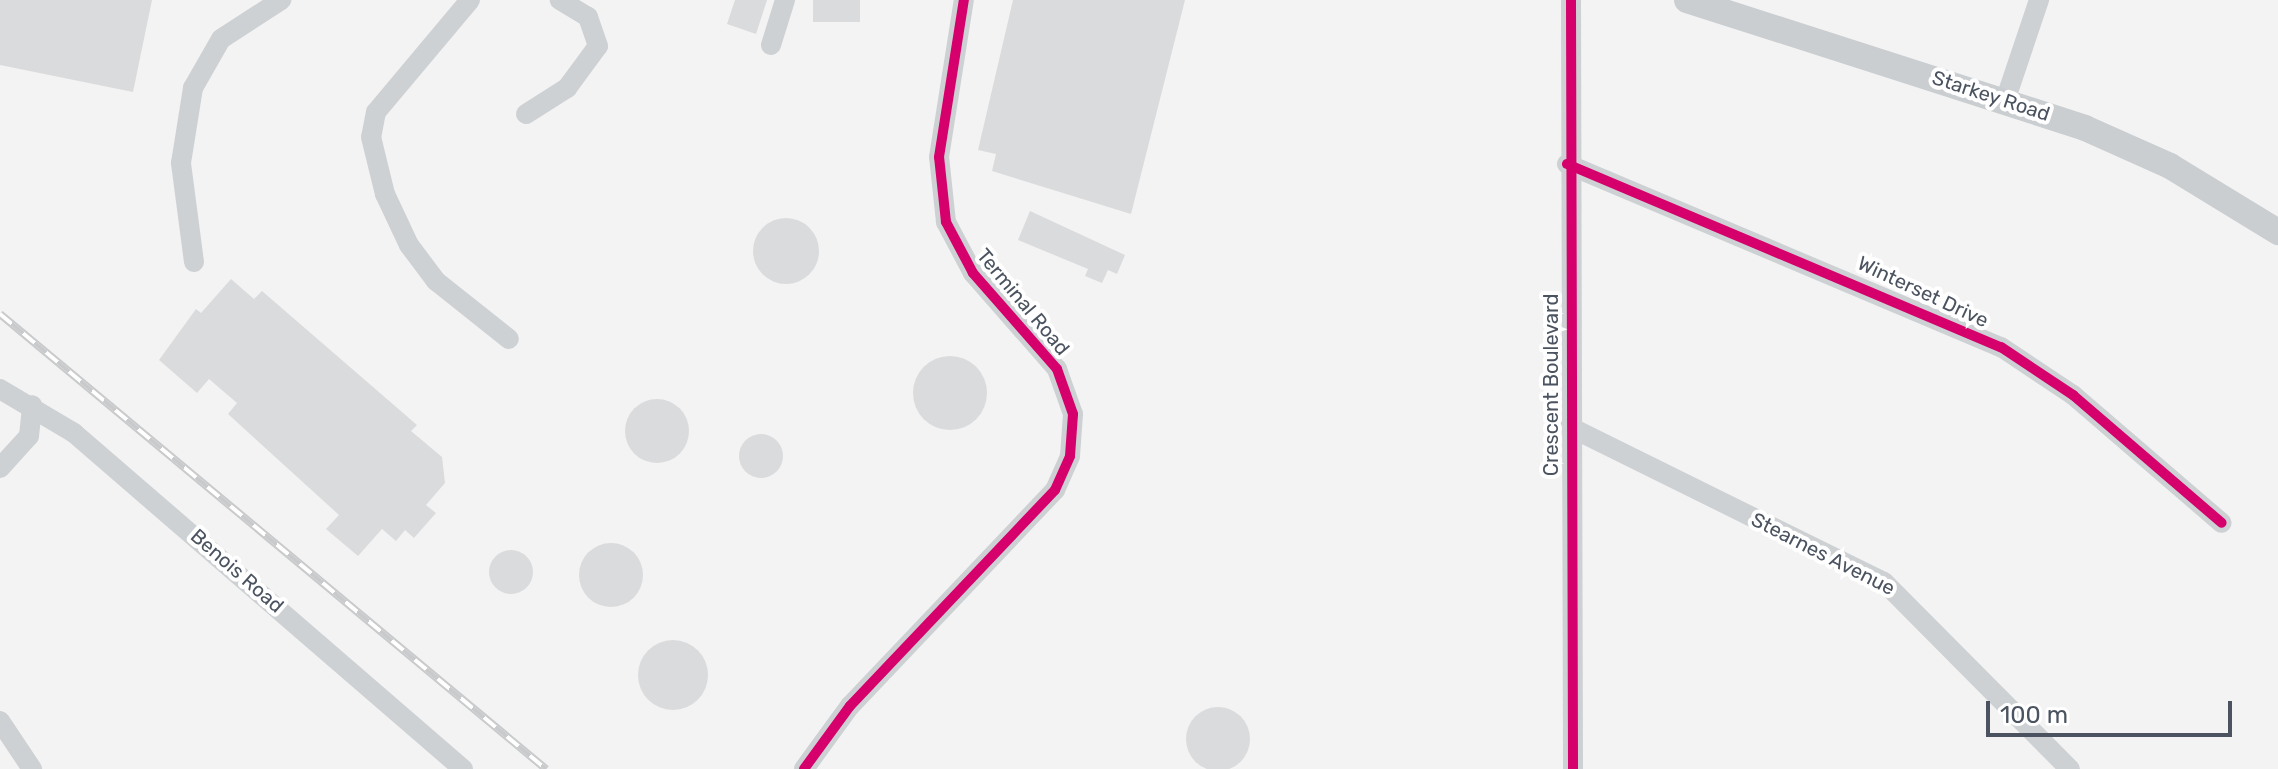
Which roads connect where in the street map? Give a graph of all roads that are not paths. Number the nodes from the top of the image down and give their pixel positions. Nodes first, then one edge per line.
1 (281, 0) edge
2 (470, 0) edge
3 (560, 0) edge
4 (785, 0) edge
5 (964, 0) edge
6 (1571, 0) edge
7 (1687, 0) edge
8 (2039, 0) edge
9 (771, 45) dead end
10 (2005, 101) junction
11 (526, 114) dead end
12 (1567, 164) junction
13 (2278, 232) edge
14 (194, 262) dead end
15 (509, 339) dead end
16 (0, 389) edge
17 (32, 405) junction
18 (1570, 427) junction
19 (0, 468) edge
20 (2222, 523) dead end
21 (0, 721) edge
22 (32, 769) edge
23 (463, 769) edge
24 (804, 769) edge
25 (1573, 769) edge
26 (2070, 769) edge

1 - 14 street
2 - 15 street
3 - 11 street
4 - 9 street
5 - 24 street, Terminal Road
6 - 12 street, Crescent Boulevard
7 - 10 main road, Starkey Road
8 - 10 street
10 - 13 main road, Starkey Road
12 - 18 street, Crescent Boulevard
12 - 20 street, Winterset Drive
16 - 17 street, Benois Road
17 - 19 street
17 - 23 street, Benois Road
18 - 25 street, Crescent Boulevard
18 - 26 street, Stearnes Avenue
21 - 22 street

